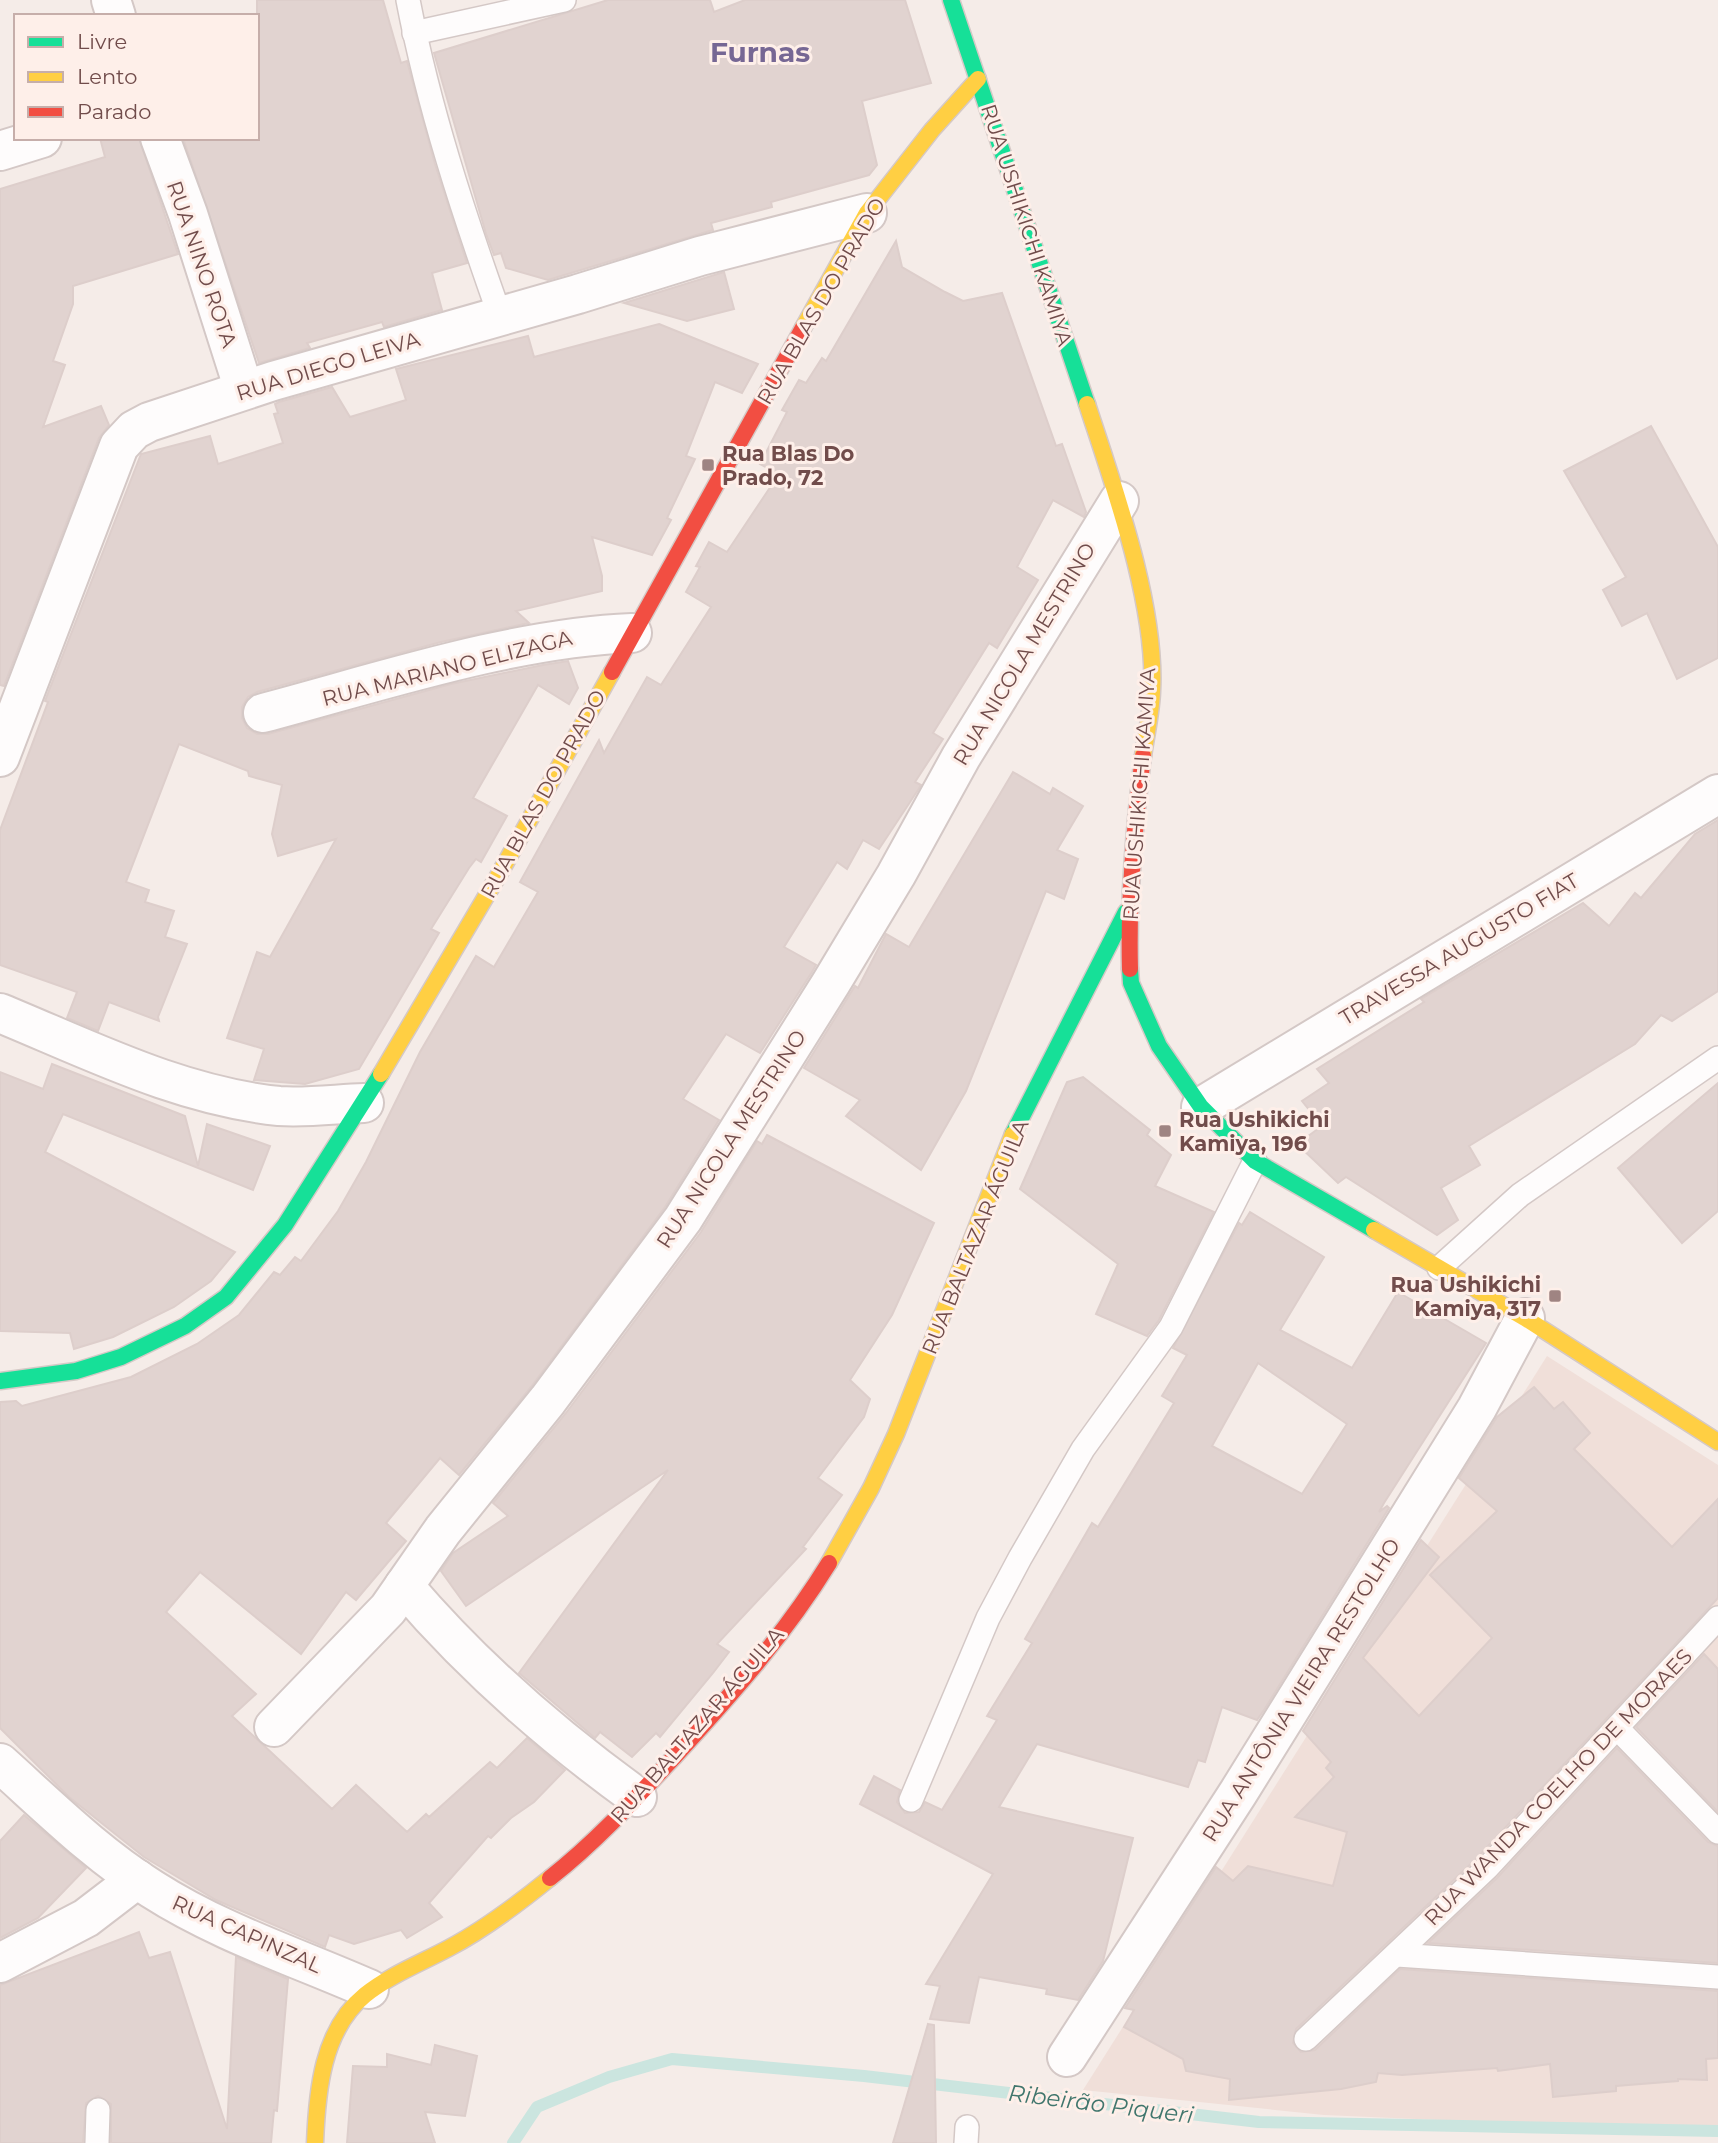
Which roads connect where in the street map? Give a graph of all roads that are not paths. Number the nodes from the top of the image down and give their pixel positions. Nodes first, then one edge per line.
1 (408, 0) edge
2 (564, 0) edge
3 (951, 0) edge
4 (414, 33) junction
5 (978, 79) junction
6 (36, 140) edge
7 (161, 140) edge
8 (0, 151) edge
9 (867, 213) junction
10 (500, 316) junction
11 (244, 390) junction
12 (1119, 501) junction
13 (632, 633) junction
14 (263, 713) dead end
15 (0, 757) edge
16 (1718, 794) edge
17 (1128, 908) junction
18 (0, 1013) edge
19 (1718, 1058) edge
20 (364, 1103) junction
21 (1201, 1107) junction
22 (1255, 1161) junction
23 (1439, 1268) junction
24 (1525, 1318) junction
25 (0, 1381) edge
26 (1718, 1442) edge
27 (404, 1586) junction
28 (1718, 1618) edge
29 (274, 1727) dead end
30 (1618, 1729) junction
31 (0, 1763) edge
32 (637, 1797) junction
33 (911, 1800) dead end
34 (1718, 1832) edge
35 (137, 1879) junction
36 (1397, 1955) junction
37 (0, 1963) edge
38 (1718, 1977) edge
39 (369, 1989) junction
40 (1306, 2039) dead end
41 (1067, 2057) dead end
42 (98, 2110) dead end
43 (97, 2143) edge
44 (315, 2143) edge

1 - 4 lane
2 - 4 lane
3 - 5 street, RUA USHIKICHI KAMIYA
4 - 10 lane
5 - 9 street, RUA BLAS DO PRADO
5 - 12 street, RUA USHIKICHI KAMIYA
6 - 8 street
7 - 11 street, RUA NINO ROTA
9 - 10 street, RUA DIEGO LEIVA
9 - 13 street, RUA BLAS DO PRADO
10 - 11 street, RUA DIEGO LEIVA
11 - 15 street, RUA DIEGO LEIVA
12 - 17 street, RUA USHIKICHI KAMIYA
12 - 27 street, RUA NICOLA MESTRINO
13 - 14 street, RUA MARIANO ELIZAGA
13 - 20 street, RUA BLAS DO PRADO
16 - 21 street, TRAVESSA AUGUSTO FIAT
17 - 21 street, RUA USHIKICHI KAMIYA
17 - 32 street, RUA BALTAZAR ÁGUILA
18 - 20 street
19 - 23 lane
20 - 25 street, RUA BLAS DO PRADO
21 - 22 street, RUA USHIKICHI KAMIYA
22 - 23 street, RUA USHIKICHI KAMIYA
22 - 33 lane
23 - 24 street, RUA USHIKICHI KAMIYA
24 - 26 street, RUA USHIKICHI KAMIYA
24 - 41 street, RUA ANTÔNIA VIEIRA RESTOLHO
27 - 29 street, RUA NICOLA MESTRINO
27 - 32 street
28 - 30 lane, RUA WANDA COELHO DE MORAES
30 - 34 lane
30 - 36 lane, RUA WANDA COELHO DE MORAES
31 - 35 street, RUA CAPINZAL
32 - 39 street, RUA BALTAZAR ÁGUILA
35 - 37 street
35 - 39 street, RUA CAPINZAL
36 - 38 lane, RUA WANDA COELHO DE MORAES
36 - 40 lane, RUA WANDA COELHO DE MORAES
39 - 44 street, RUA BALTAZAR ÁGUILA
42 - 43 lane

